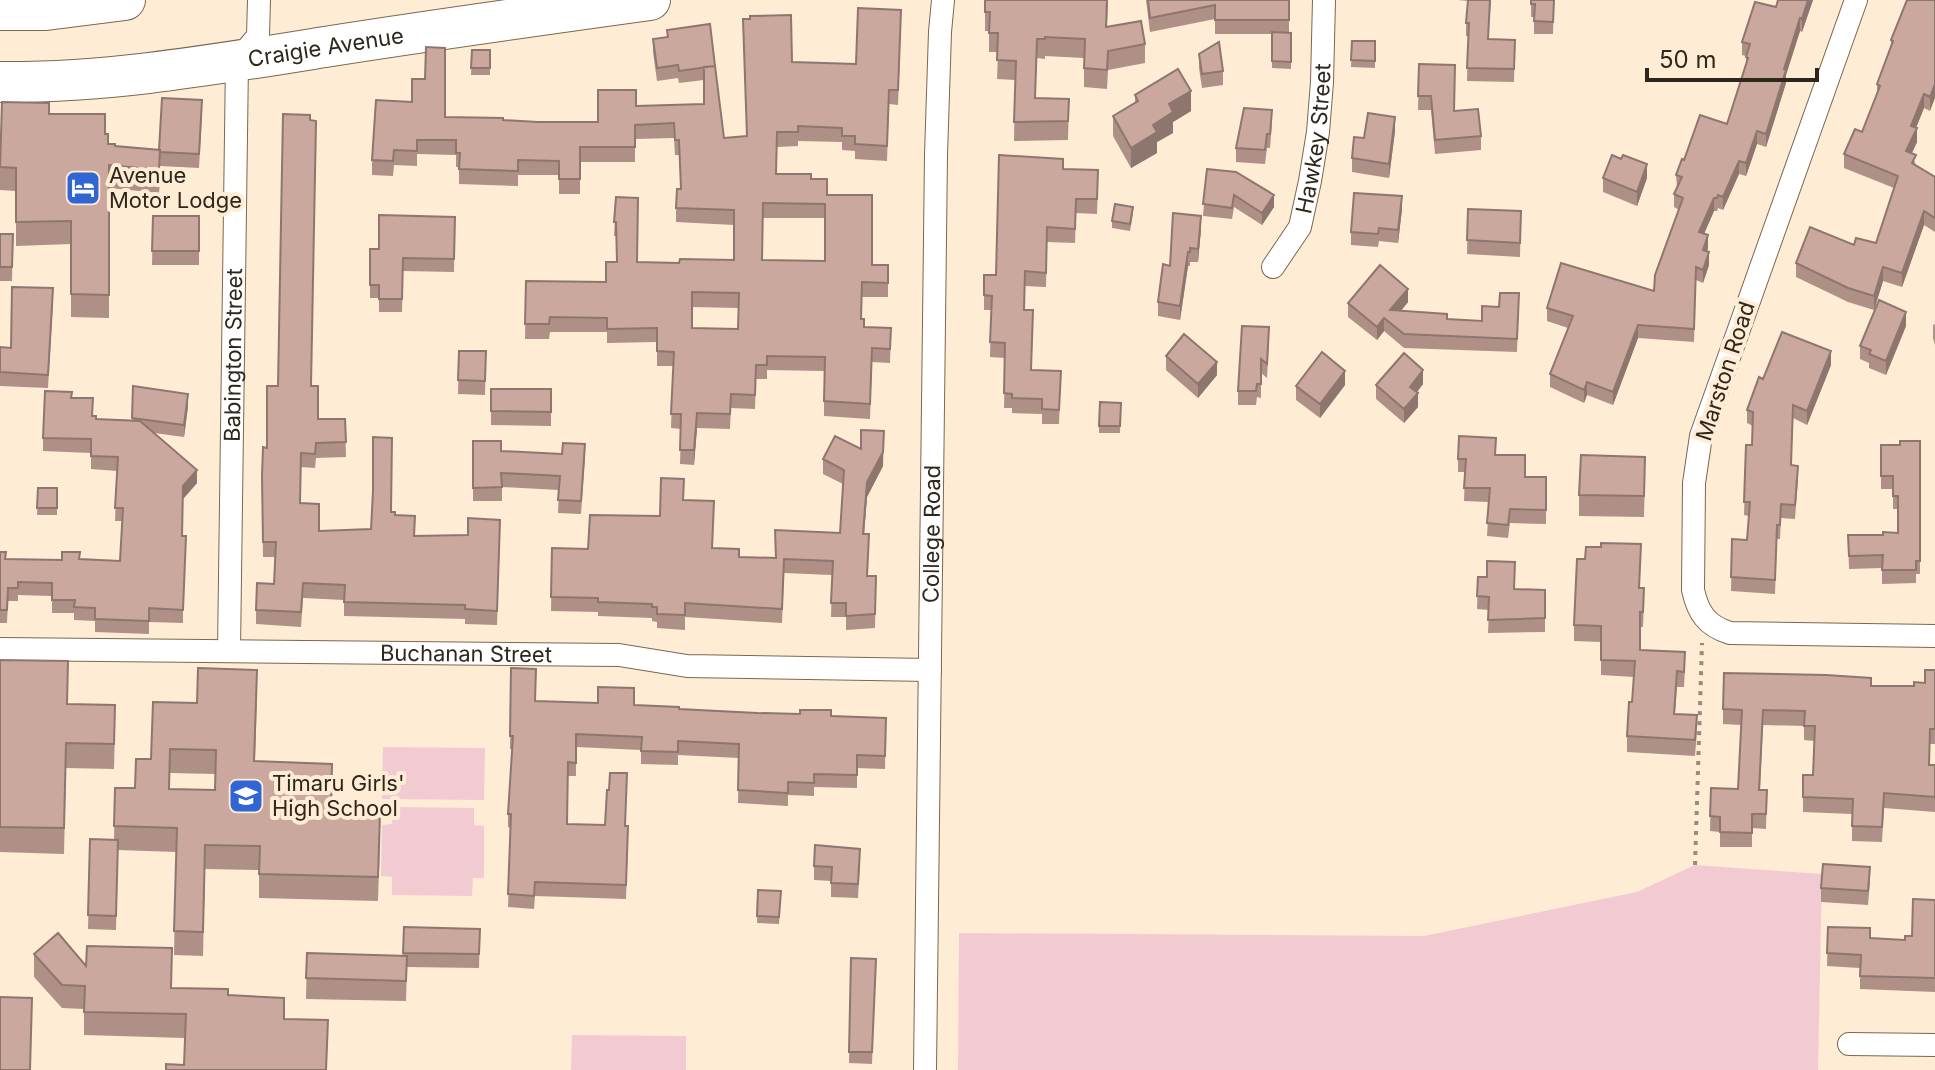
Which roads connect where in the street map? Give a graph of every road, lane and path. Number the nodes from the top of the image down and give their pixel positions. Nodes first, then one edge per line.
1 (125, 0) edge
2 (259, 0) edge
3 (650, 0) edge
4 (943, 0) edge
5 (1324, 0) edge
6 (1856, 0) edge
7 (0, 10) edge
8 (237, 61) junction
9 (0, 82) edge
10 (1273, 267) dead end
11 (1703, 617) junction
12 (1935, 636) edge
13 (0, 649) edge
14 (229, 651) junction
15 (930, 670) junction
16 (1695, 865) dead end
17 (1849, 1044) dead end
18 (1935, 1045) edge
19 (925, 1070) edge

1 - 7 highway
2 - 8 street
3 - 8 highway, Craigie Avenue
4 - 15 street, College Road
5 - 10 street, Hawkey Street
6 - 11 street, Marston Road
8 - 9 highway, Craigie Avenue
8 - 14 street, Babington Street
11 - 12 street
11 - 16 path
13 - 14 street, Buchanan Street
14 - 15 street, Buchanan Street
15 - 19 street, College Road
17 - 18 street

